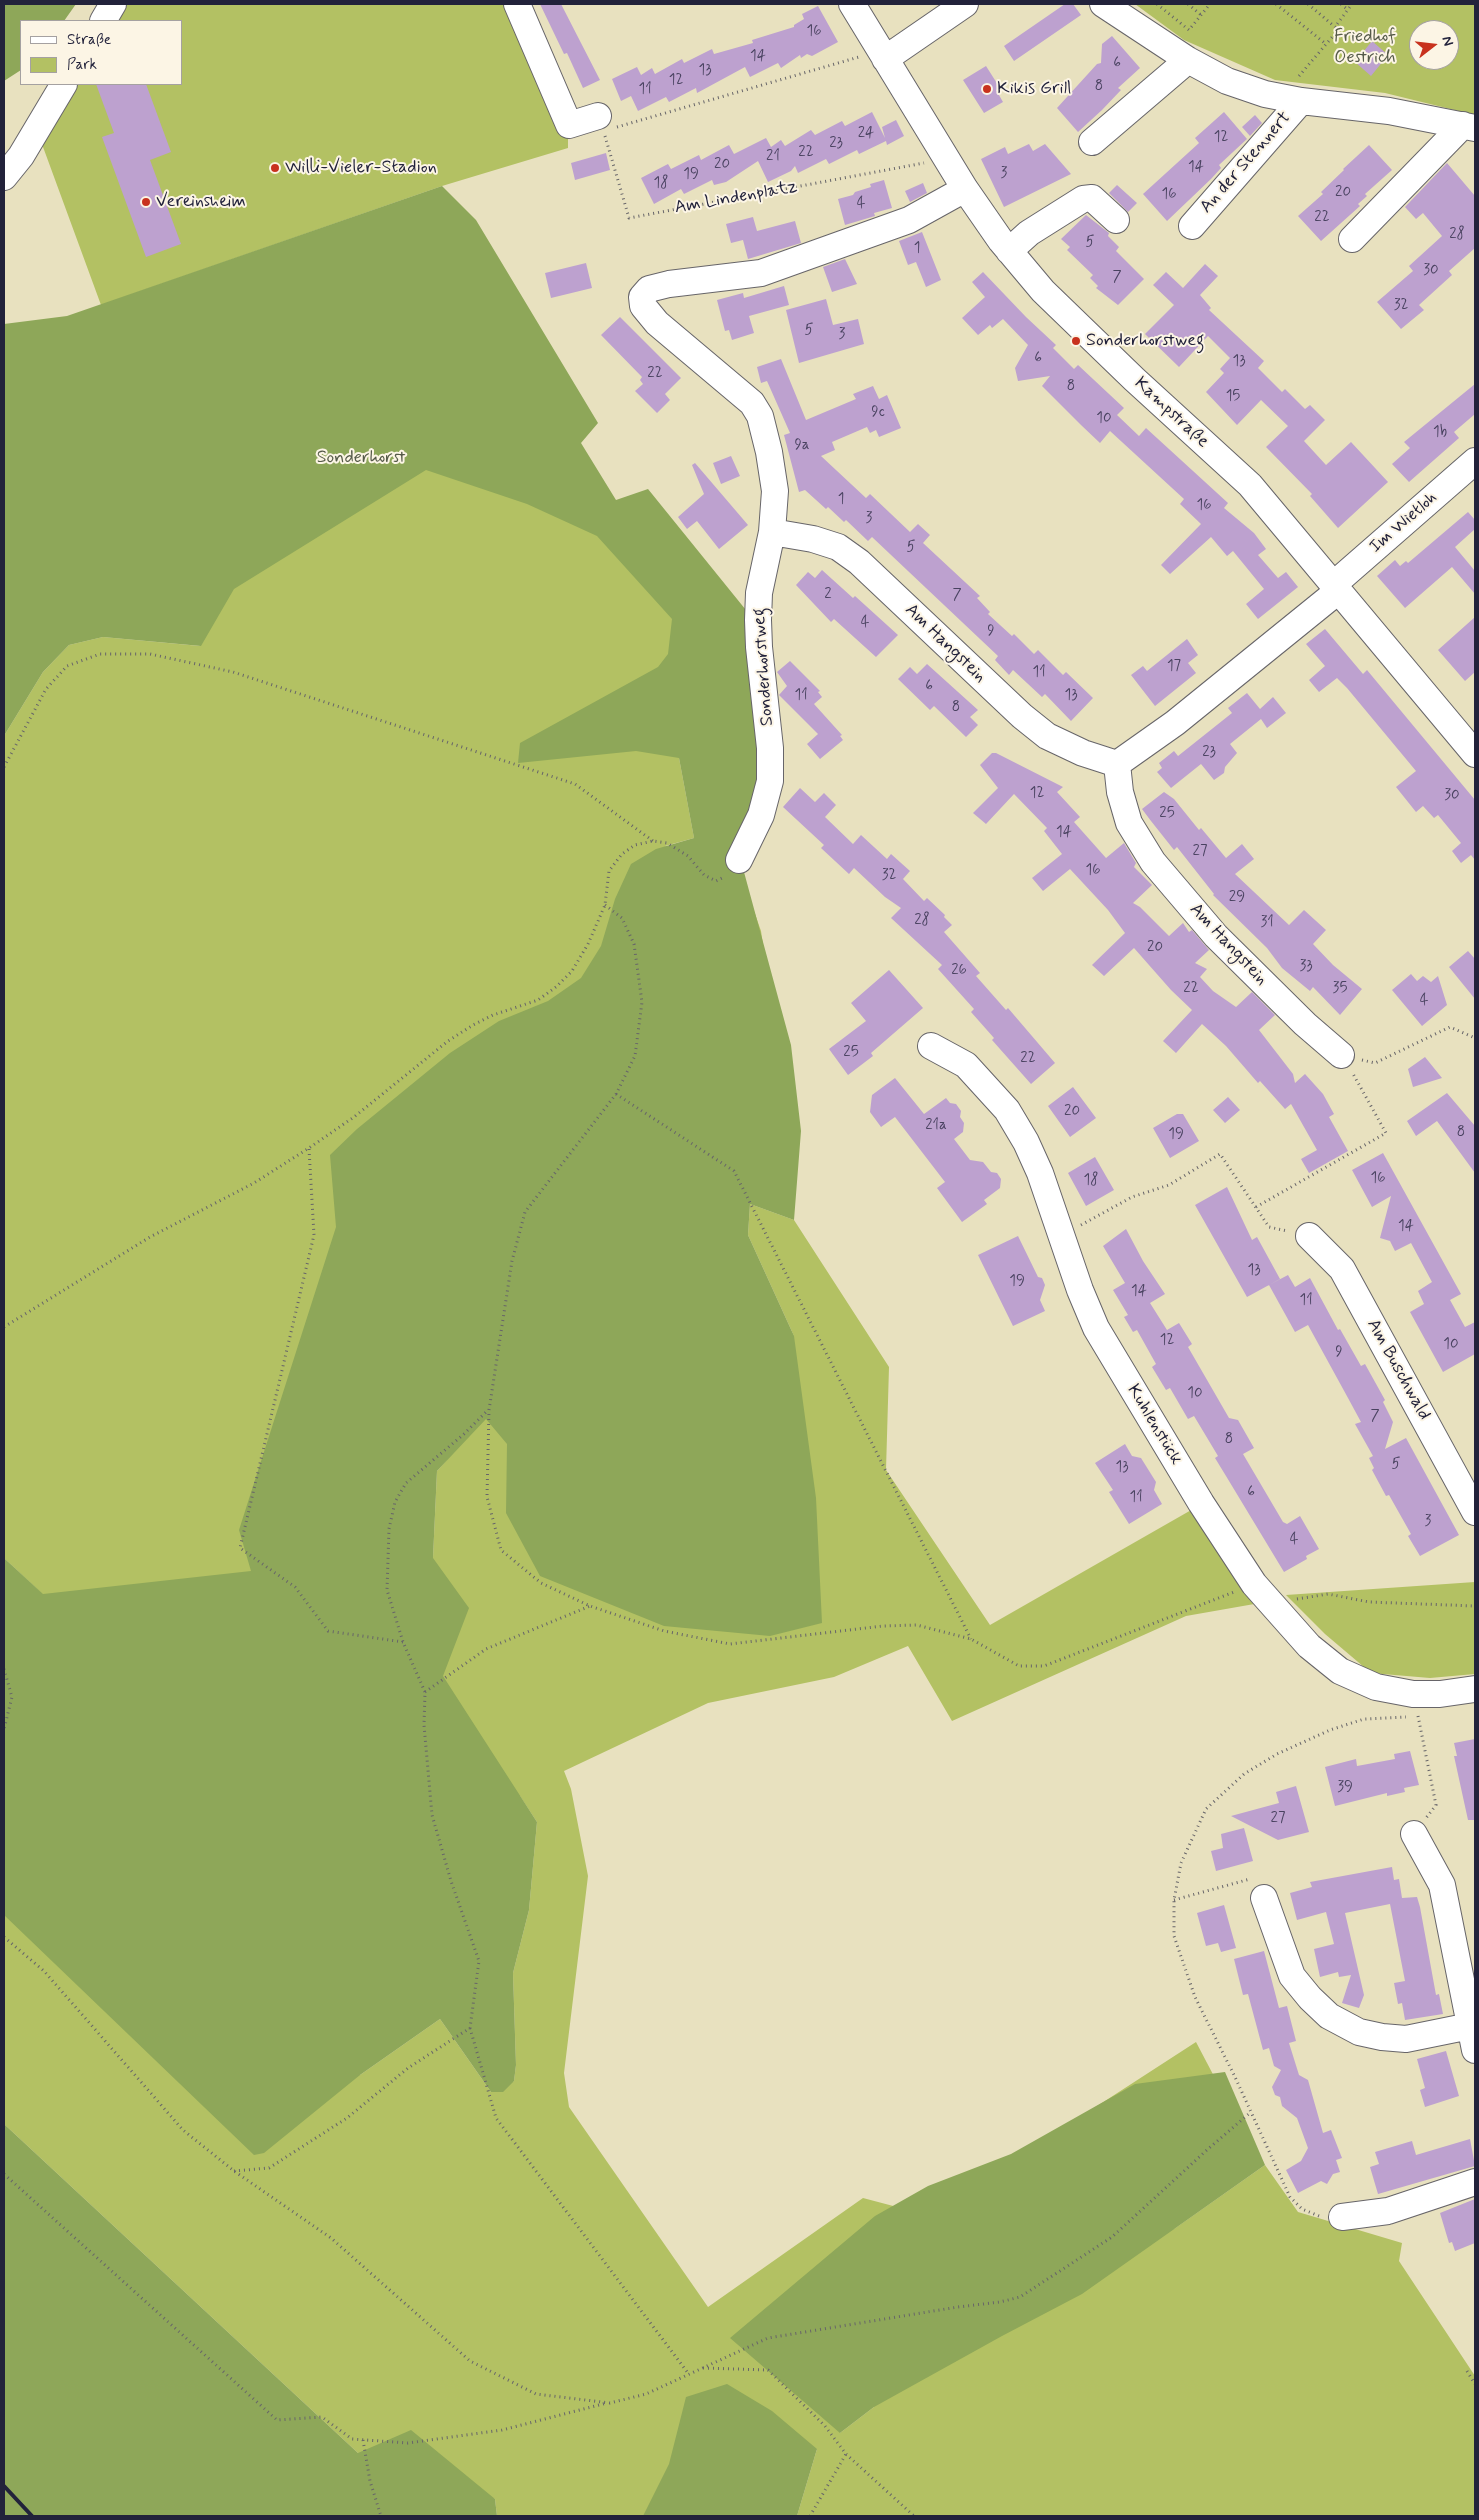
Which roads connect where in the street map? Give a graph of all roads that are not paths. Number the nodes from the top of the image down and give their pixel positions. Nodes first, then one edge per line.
1 (113, 4) edge
2 (517, 4) edge
3 (852, 4) edge
4 (965, 4) edge
5 (1103, 4) edge
6 (104, 20) edge
7 (883, 55) junction
8 (1188, 60) junction
9 (63, 85) edge
10 (1300, 89) junction
11 (598, 116) road end
12 (1469, 127) edge
13 (1092, 142) dead end
14 (4, 178) edge
15 (965, 190) junction
16 (1116, 220) dead end
17 (1192, 226) dead end
18 (1352, 239) dead end
19 (1009, 251) junction
20 (1475, 461) edge
21 (772, 532) junction
22 (1335, 588) junction
23 (1475, 754) edge
24 (1116, 764) junction
25 (738, 860) road end
26 (931, 1046) dead end
27 (1348, 1065) road end
28 (1309, 1236) road end
29 (1475, 1512) edge
30 (1475, 1689) edge
31 (1414, 1834) road end
32 (1264, 1898) road end
33 (1473, 2038) edge
34 (1475, 2182) edge
35 (1342, 2217) dead end

1 - 6 street
2 - 11 street
3 - 7 street, Kampstraße
4 - 7 street
5 - 8 street, An der Stennert
7 - 15 street, Kampstraße
8 - 10 street, An der Stennert
8 - 13 street
9 - 14 street
10 - 12 street, An der Stennert
10 - 17 street, An der Stennert
12 - 18 street, An der Stennert
15 - 19 street, Kampstraße
15 - 21 street, Sonderhorstweg
16 - 19 street
19 - 22 street, Kampstraße
20 - 22 street, Im Wietloh
21 - 24 street, Am Hangstein
21 - 25 street, Sonderhorstweg
22 - 23 street, Kampstraße
22 - 24 street
24 - 27 street, Am Hangstein
26 - 30 street, Kuhlenstück
28 - 29 street, Am Buschwald
31 - 33 street
32 - 33 street
34 - 35 street

